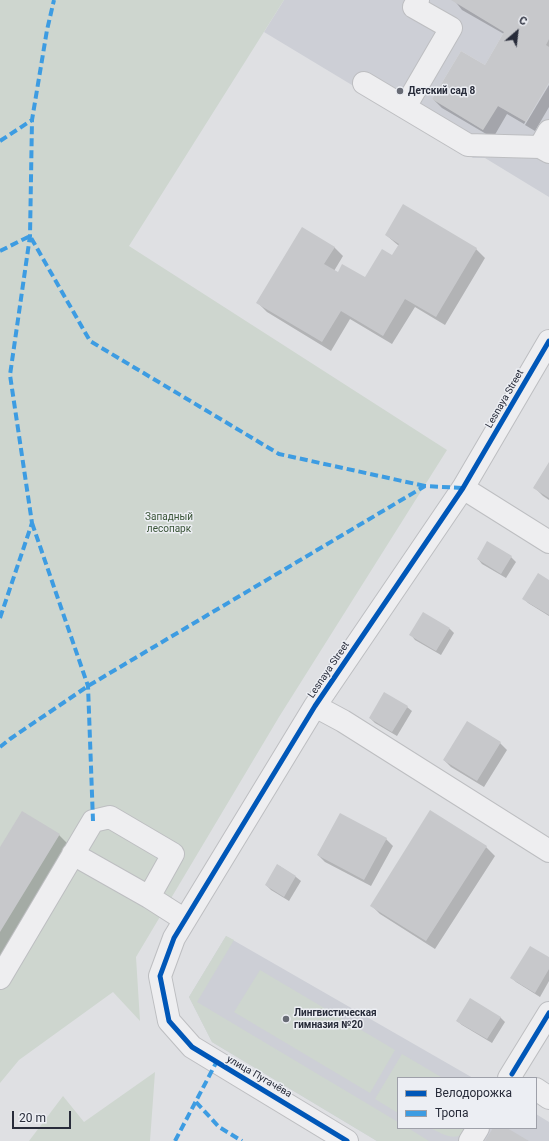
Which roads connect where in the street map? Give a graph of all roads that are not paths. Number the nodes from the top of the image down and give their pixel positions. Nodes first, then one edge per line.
1 (418, 0) edge
2 (364, 83) dead end
3 (405, 108) junction
4 (546, 143) edge
5 (549, 341) edge
6 (463, 488) junction
7 (549, 542) edge
8 (315, 706) junction
9 (549, 851) edge
10 (73, 854) junction
11 (149, 897) junction
12 (185, 920) junction
13 (0, 978) edge
14 (549, 1013) edge
15 (169, 1021) joint
16 (513, 1077) edge
17 (537, 1090) edge
18 (549, 1098) edge
19 (477, 1129) edge
20 (347, 1141) edge
21 (470, 1141) edge

1 - 3 street
2 - 3 street
3 - 4 street
5 - 6 street, Lesnaya Street
6 - 7 street
6 - 8 street, Lesnaya Street
8 - 9 street
8 - 12 street, Lesnaya Street
10 - 11 street
10 - 11 street
10 - 13 street
11 - 12 street
12 - 15 street, Lesnaya Street
14 - 16 street
15 - 20 street, улица Пугачёва
17 - 18 street
19 - 21 street

